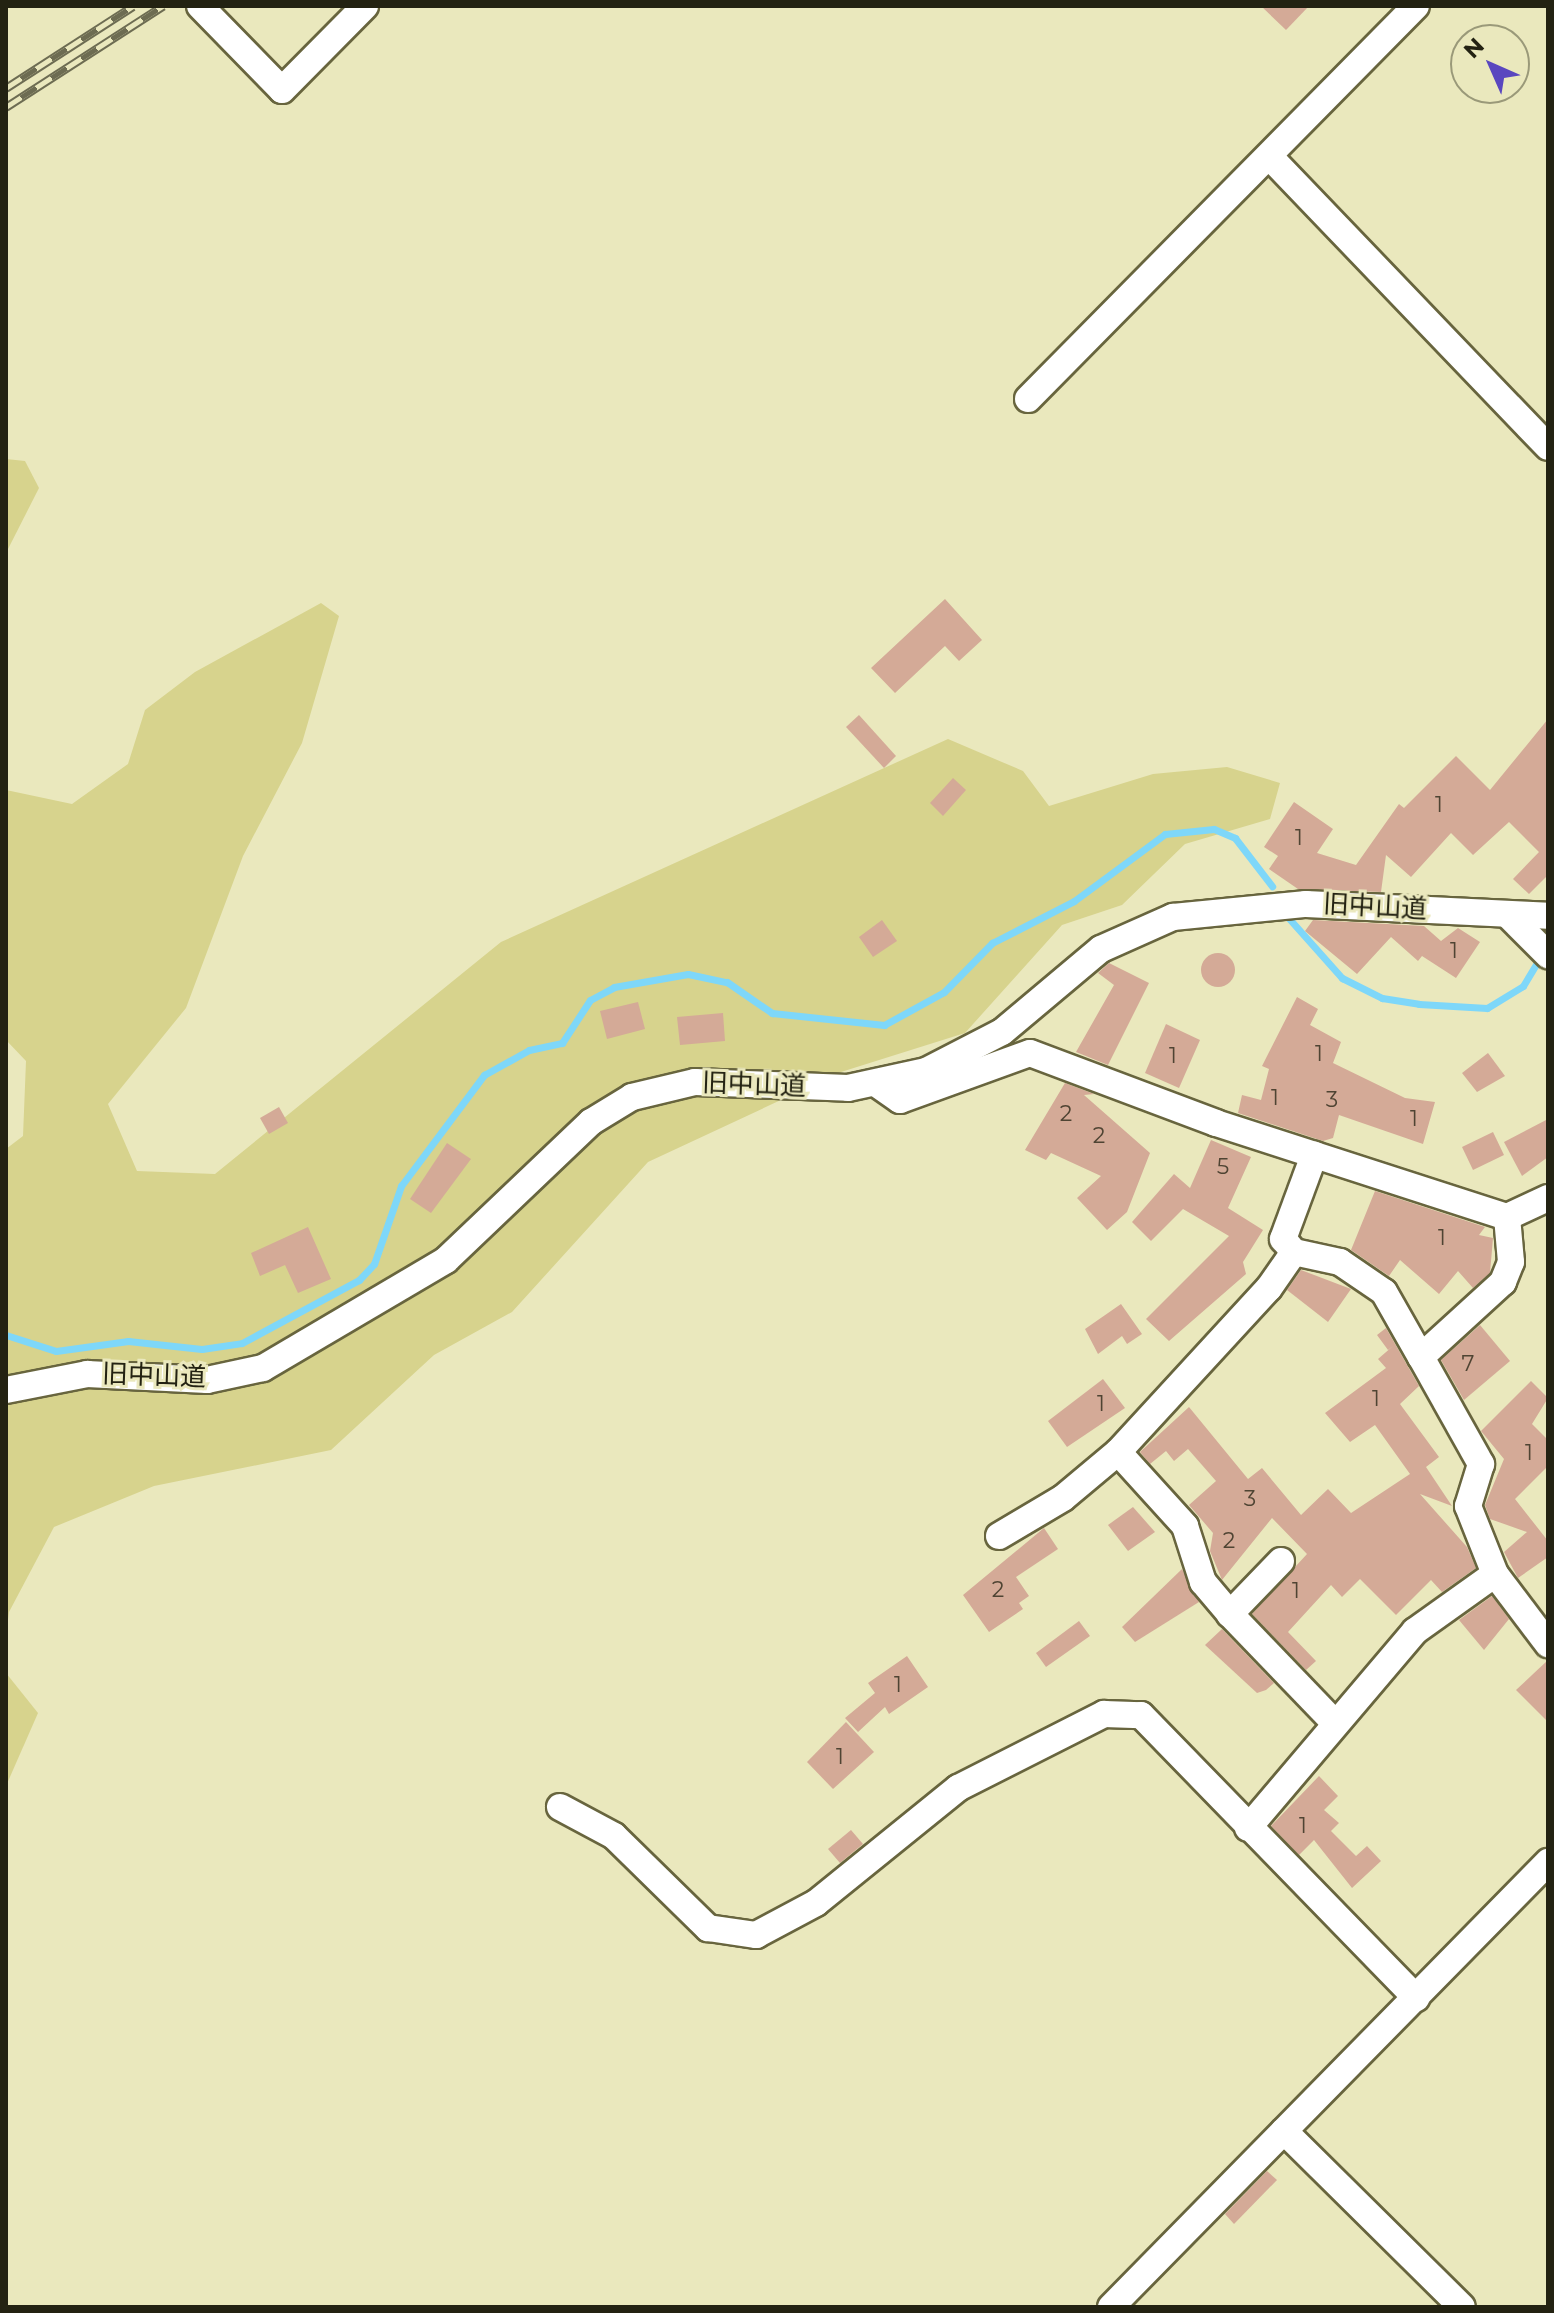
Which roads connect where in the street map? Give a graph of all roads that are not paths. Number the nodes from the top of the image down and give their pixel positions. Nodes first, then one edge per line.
1 (365, 6) edge
2 (1414, 7) edge
3 (207, 13) edge
4 (1269, 156) junction
5 (1028, 399) dead end
6 (1548, 447) edge
7 (1508, 915) junction
8 (1548, 916) edge
9 (1543, 950) edge
10 (877, 1084) junction
11 (1314, 1155) junction
12 (1548, 1198) edge
13 (1507, 1217) junction
14 (1294, 1252) junction
15 (1421, 1357) junction
16 (6, 1390) edge
17 (1118, 1452) junction
18 (999, 1536) dead end
19 (1281, 1561) dead end
20 (1495, 1574) junction
21 (1230, 1614) junction
22 (1548, 1644) edge
23 (1335, 1723) junction
24 (560, 1807) dead end
25 (1248, 1828) junction
26 (1548, 1862) edge
27 (1416, 1998) junction
28 (1284, 2131) junction
29 (1111, 2307) edge
30 (1462, 2307) edge

1 - 3 street
2 - 4 street
4 - 5 street
4 - 6 street
7 - 8 street, 旧中山道
7 - 9 street
7 - 10 street, 旧中山道
10 - 11 street
10 - 16 street, 旧中山道
11 - 13 street
11 - 14 street
12 - 13 street
13 - 15 street
14 - 15 street
14 - 17 street
15 - 20 street
17 - 18 street
17 - 21 street
19 - 21 street
20 - 22 street
20 - 23 street
21 - 23 street
23 - 25 street
24 - 25 street
25 - 27 street
26 - 27 street
27 - 28 street
28 - 29 street
28 - 30 street

